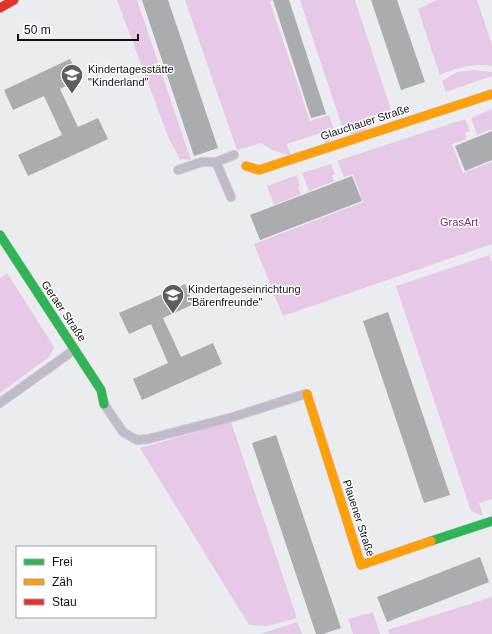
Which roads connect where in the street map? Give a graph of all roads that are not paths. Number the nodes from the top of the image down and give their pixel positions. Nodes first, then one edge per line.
1 (14, 0) edge
2 (0, 8) edge
3 (492, 94) edge
4 (234, 155) dead end
5 (216, 162) junction
6 (246, 166) dead end
7 (178, 170) dead end
8 (231, 197) dead end
9 (0, 235) edge
10 (75, 349) junction
11 (307, 394) joint
12 (0, 403) edge
13 (104, 404) joint
14 (492, 521) edge

1 - 2 street
3 - 6 street, Glauchauer Straße
4 - 5 lane
5 - 7 lane
5 - 8 lane
9 - 10 street, Geraer Straße
10 - 12 lane
10 - 13 street, Geraer Straße
11 - 13 lane
11 - 14 street, Plauener Straße

